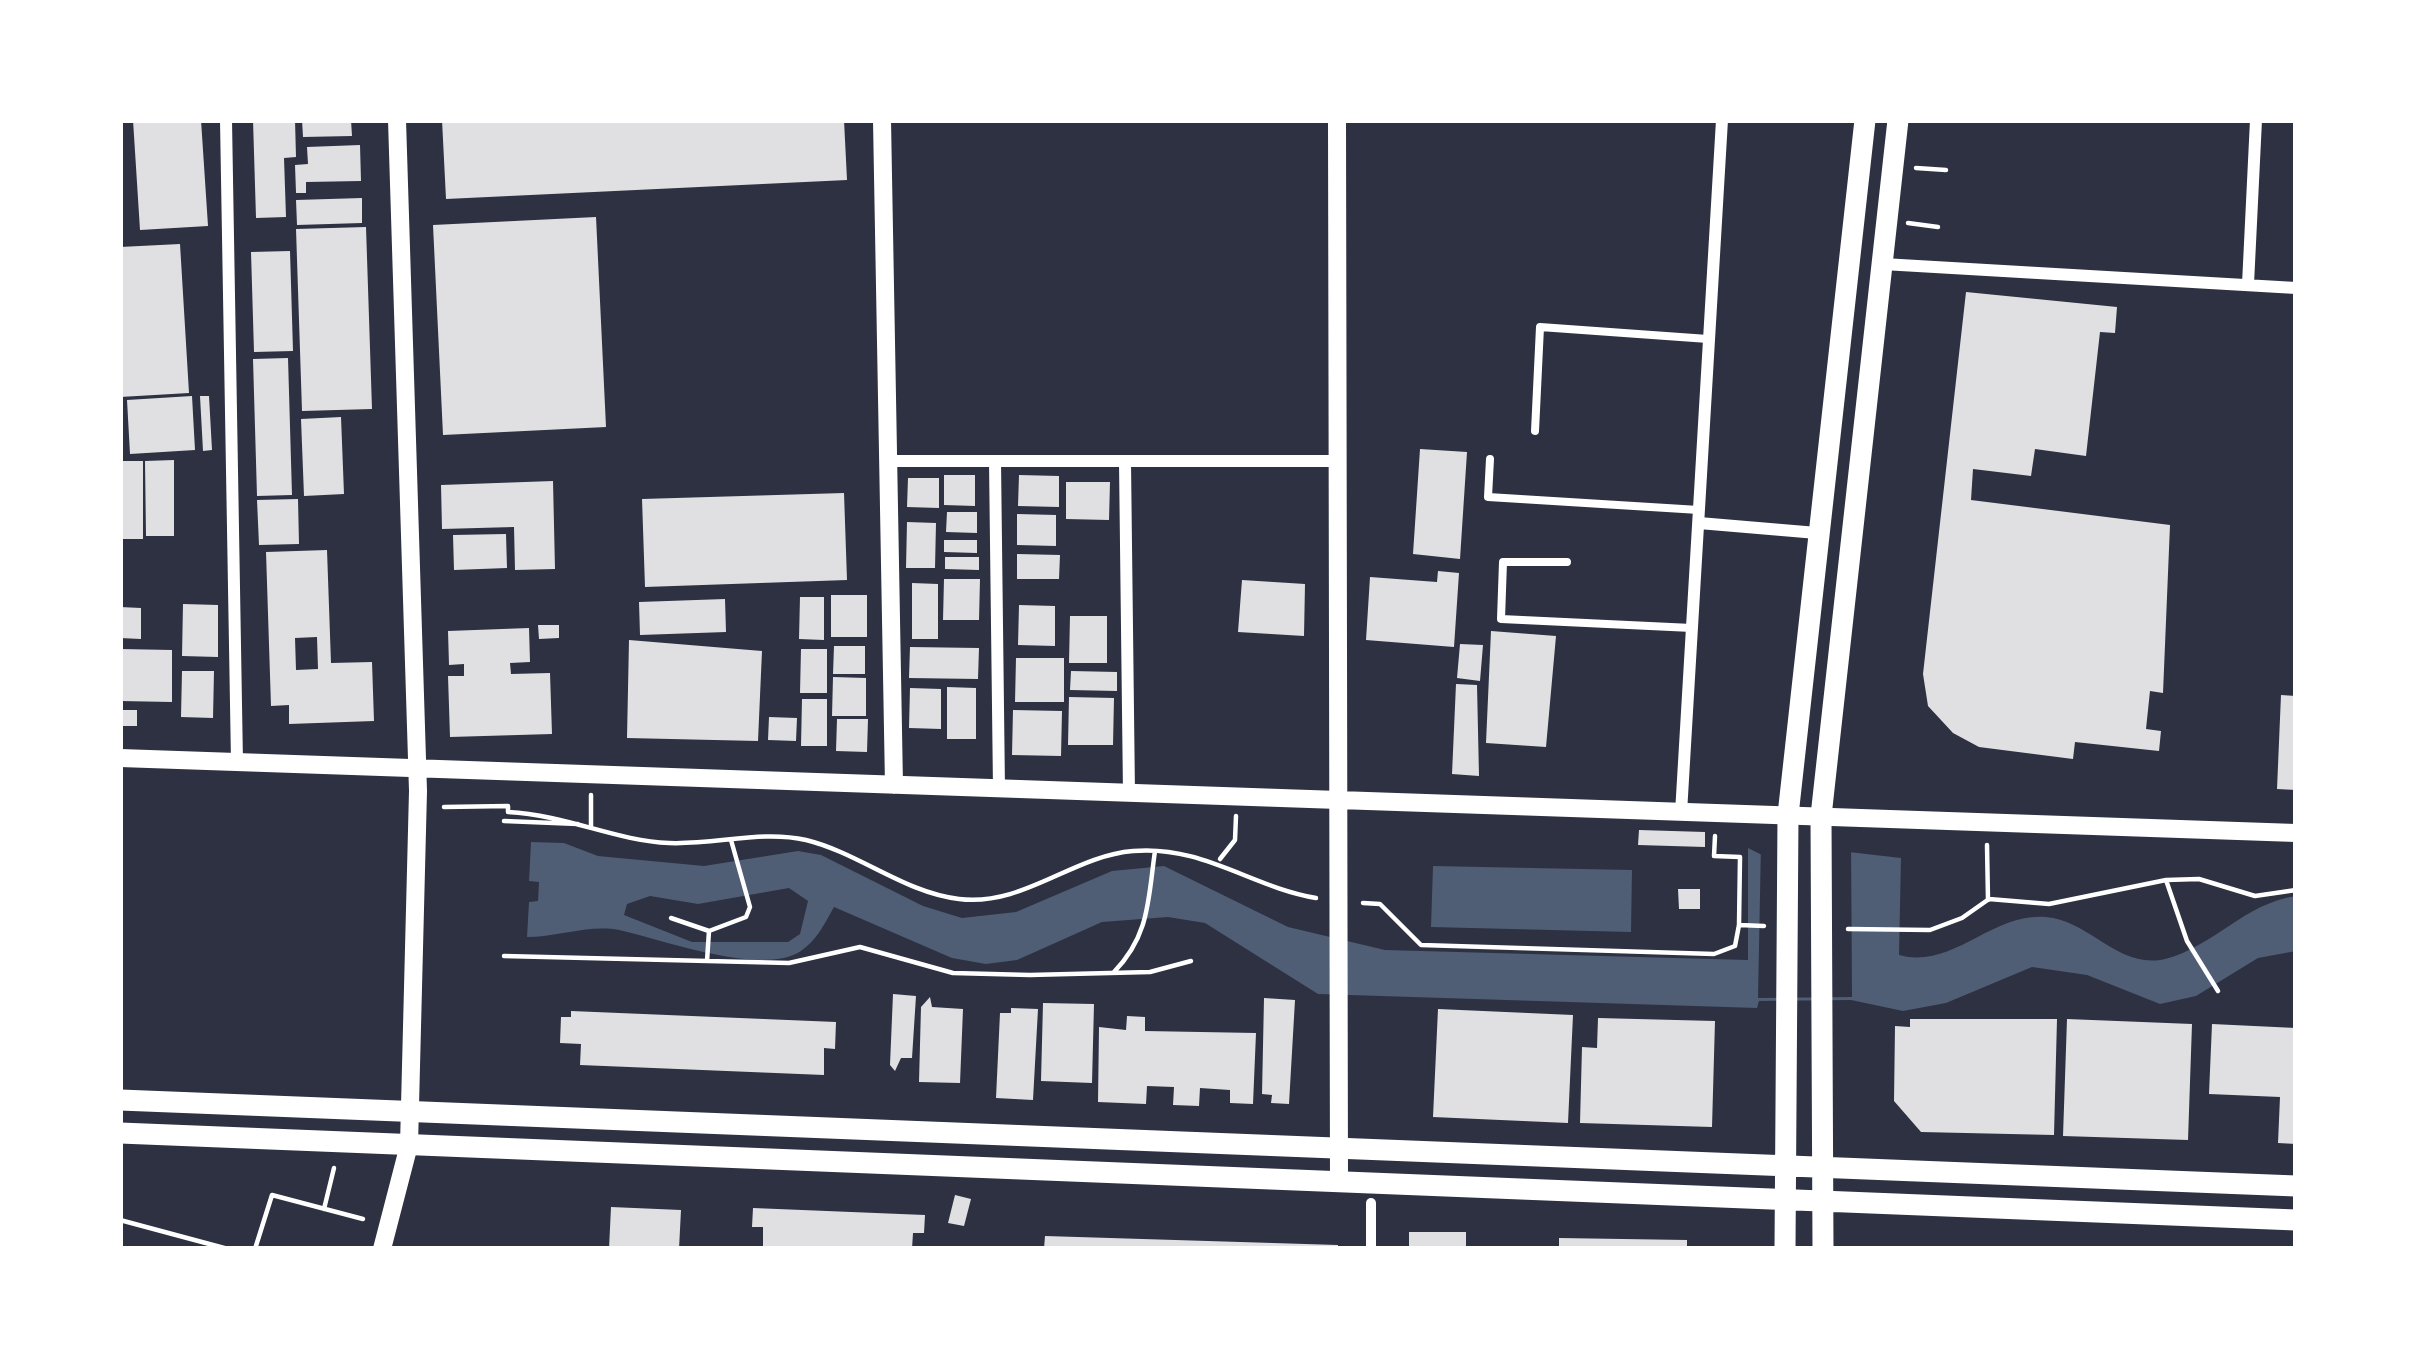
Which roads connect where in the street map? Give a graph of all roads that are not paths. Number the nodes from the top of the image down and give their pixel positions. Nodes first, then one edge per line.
1 (226, 120) edge
2 (397, 120) edge
3 (882, 120) edge
4 (1337, 120) edge
5 (1722, 120) edge
6 (1865, 120) edge
7 (1898, 120) edge
8 (2256, 120) edge
9 (1883, 264) junction
10 (2248, 284) junction
11 (2296, 288) edge
12 (1708, 339) junction
13 (1535, 431) dead end
14 (1490, 459) dead end
15 (1338, 460) junction
16 (886, 461) junction
17 (995, 461) junction
18 (1125, 462) junction
19 (1699, 516) junction
20 (1817, 533) junction
21 (1567, 562) dead end
22 (1692, 628) junction
23 (120, 758) edge
24 (237, 762) junction
25 (418, 767) junction
26 (894, 785) junction
27 (998, 789) junction
28 (1130, 794) junction
29 (1337, 802) junction
30 (1681, 812) junction
31 (1788, 826) junction
32 (1821, 826) junction
33 (2296, 833) edge
34 (120, 1100) edge
35 (411, 1113) junction
36 (120, 1133) edge
37 (409, 1145) junction
38 (1340, 1147) junction
39 (1785, 1163) junction
40 (1824, 1165) junction
41 (1339, 1184) junction
42 (2296, 1186) edge
43 (1785, 1202) junction
44 (1371, 1203) dead end
45 (1824, 1204) junction
46 (2296, 1220) edge
47 (382, 1249) edge
48 (1371, 1249) edge
49 (1785, 1249) edge
50 (1823, 1249) edge

1 - 24 street
2 - 25 street
3 - 16 street
4 - 15 street
5 - 12 street
6 - 20 main road
7 - 9 main road
8 - 10 street
9 - 10 street
9 - 32 main road
10 - 11 street
12 - 13 lane
12 - 19 street
14 - 19 lane
15 - 18 street
15 - 29 street
16 - 17 street
16 - 26 street
17 - 18 street
17 - 27 street
18 - 28 street
19 - 20 street
19 - 22 street
20 - 31 main road
21 - 22 lane
22 - 30 street
23 - 24 street
24 - 25 street
25 - 26 street
25 - 35 street
26 - 27 street
27 - 28 street
28 - 29 street
29 - 30 street
29 - 38 street
30 - 31 street
31 - 32 street
31 - 39 main road
32 - 33 street
32 - 40 main road
34 - 35 main road
35 - 37 street
35 - 38 main road
36 - 37 main road
37 - 41 main road
37 - 47 street
38 - 39 main road
38 - 41 street
39 - 40 main road
39 - 43 main road
40 - 42 main road
40 - 45 main road
41 - 43 main road
43 - 45 main road
43 - 49 main road
44 - 48 street
45 - 46 main road
45 - 50 main road

